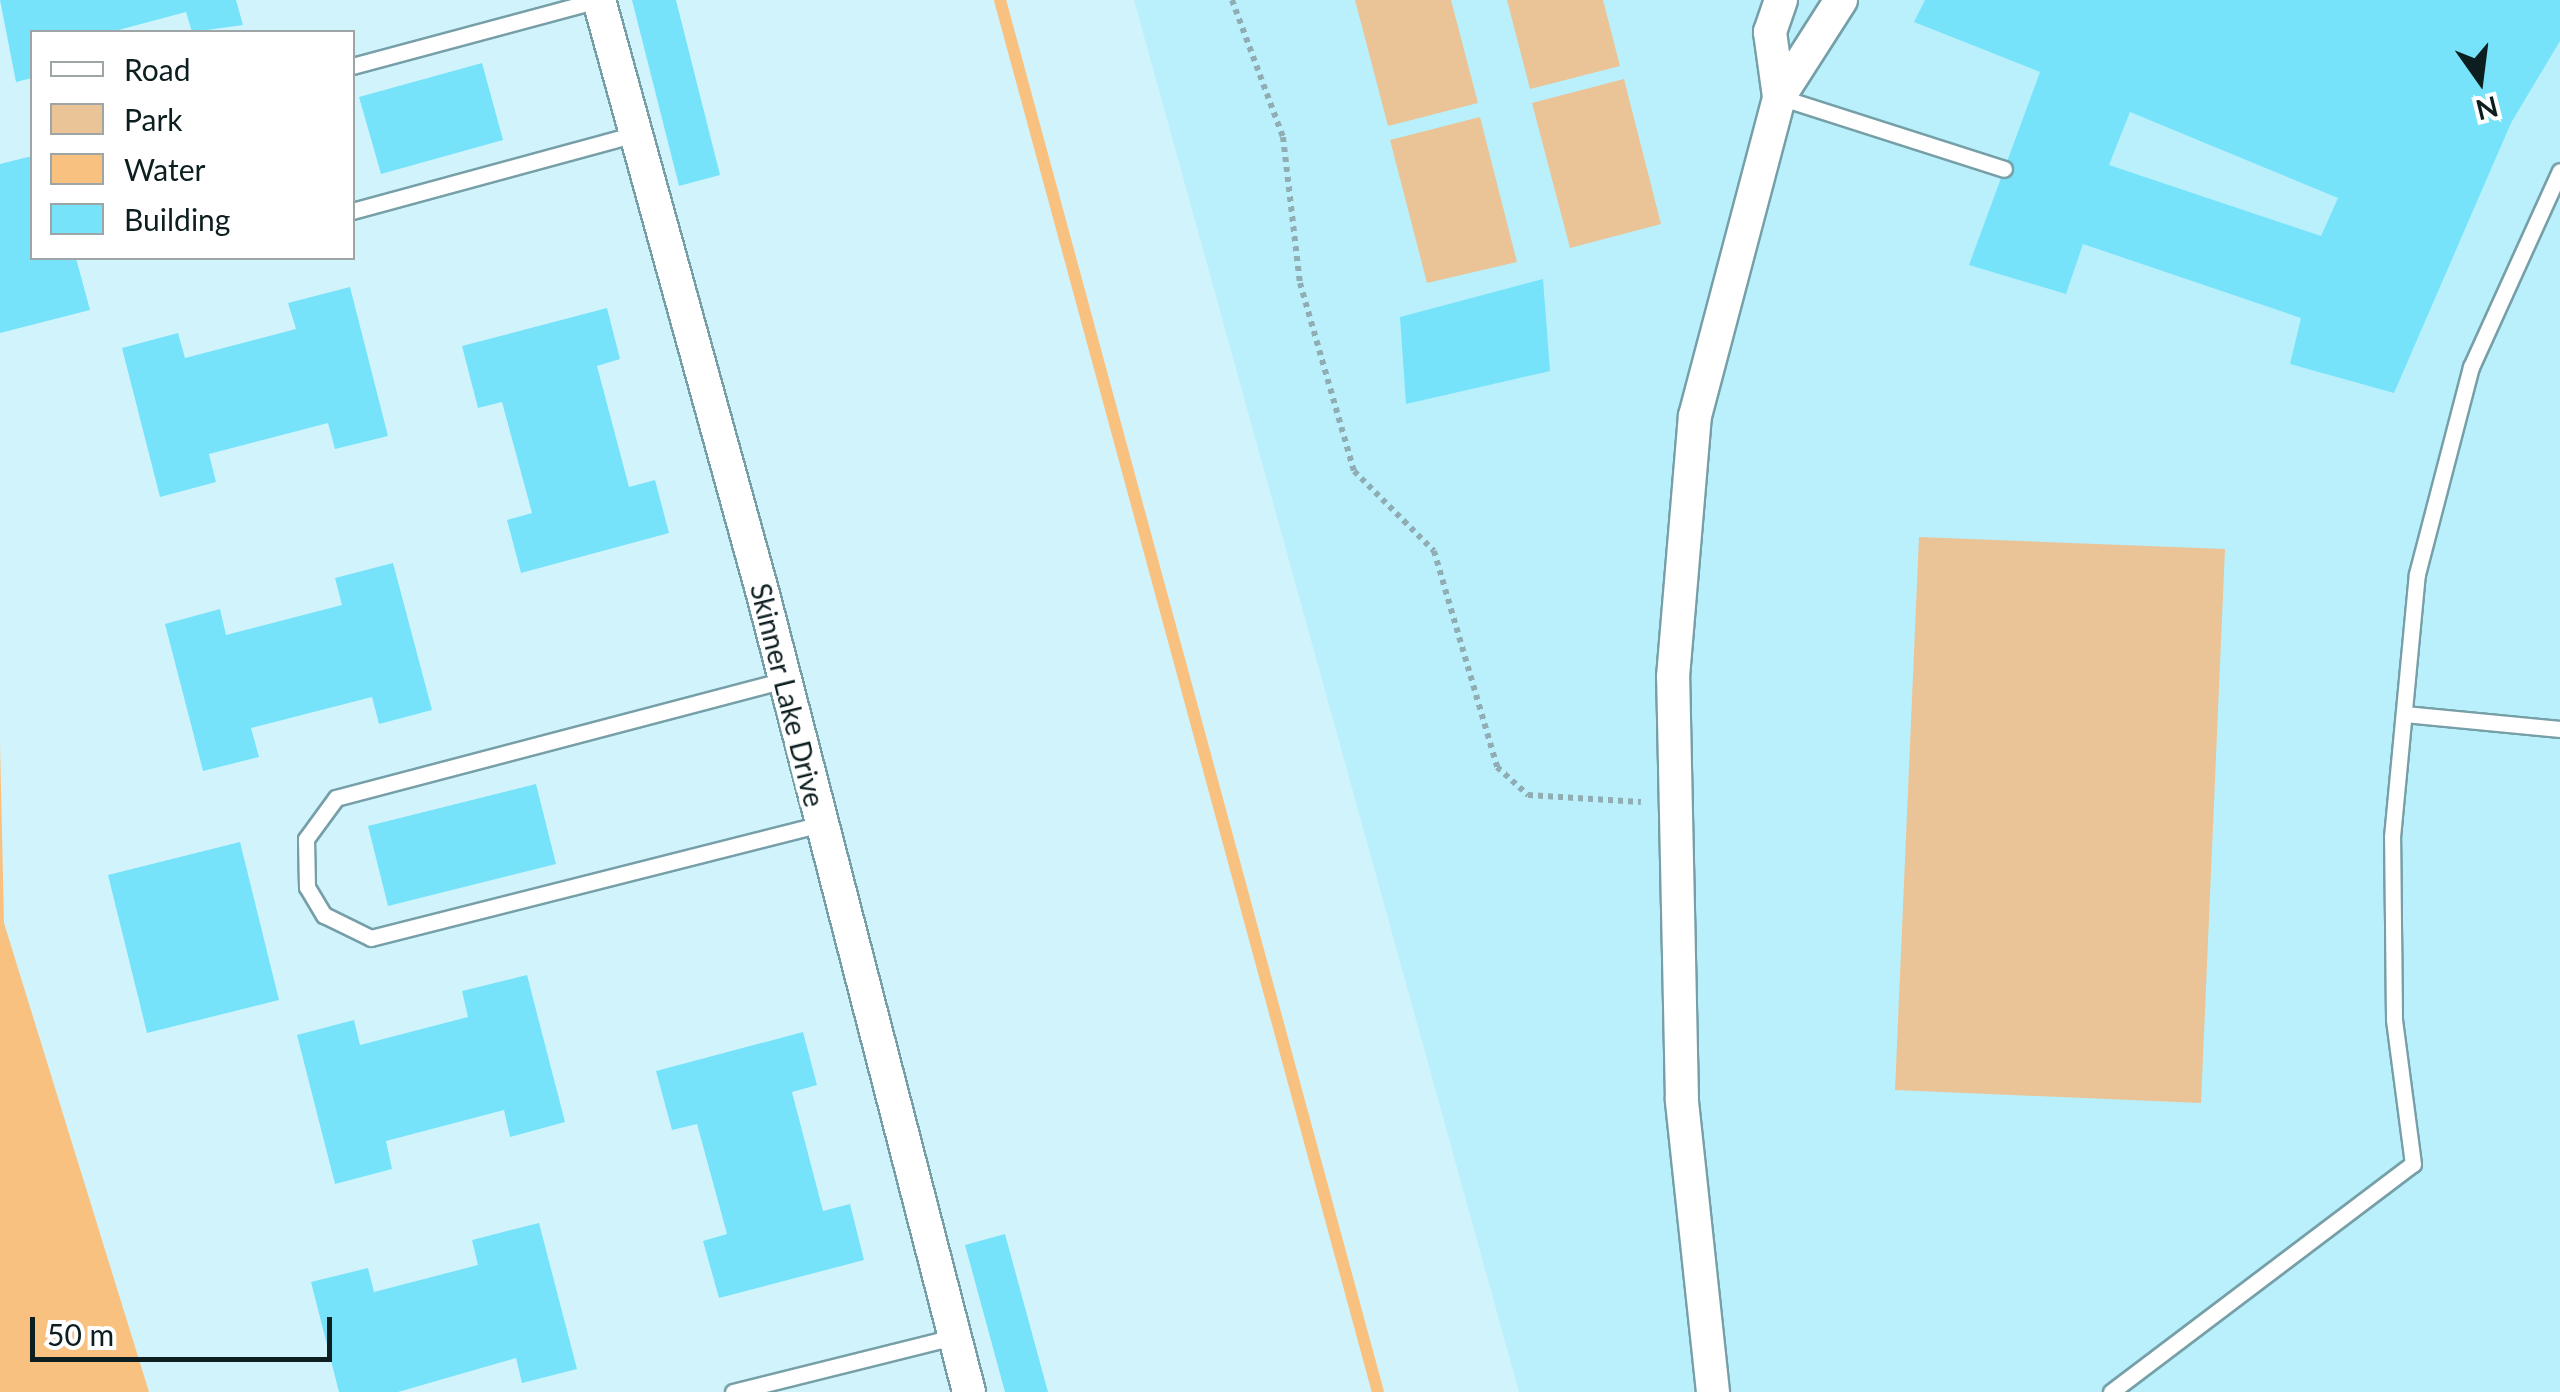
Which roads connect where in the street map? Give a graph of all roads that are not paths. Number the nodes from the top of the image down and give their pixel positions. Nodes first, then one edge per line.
1 (598, 0) edge
2 (1781, 0) edge
3 (1840, 0) edge
4 (355, 65) edge
5 (1779, 97) junction
6 (636, 134) junction
7 (2004, 170) dead end
8 (2560, 172) edge
9 (355, 210) edge
10 (784, 680) junction
11 (2404, 714) junction
12 (2560, 728) edge
13 (821, 824) junction
14 (954, 1338) junction
15 (734, 1392) edge
16 (969, 1392) edge
17 (1713, 1392) edge
18 (2111, 1392) edge

1 - 4 lane
1 - 6 street, Skinner Lake Drive
2 - 5 street
3 - 5 street
5 - 7 lane
5 - 17 street
6 - 9 lane
6 - 10 street, Skinner Lake Drive
8 - 11 lane
10 - 13 street, Skinner Lake Drive
10 - 13 lane
11 - 12 lane
11 - 18 lane
13 - 14 street, Skinner Lake Drive
14 - 15 lane
14 - 16 street, Skinner Lake Drive

